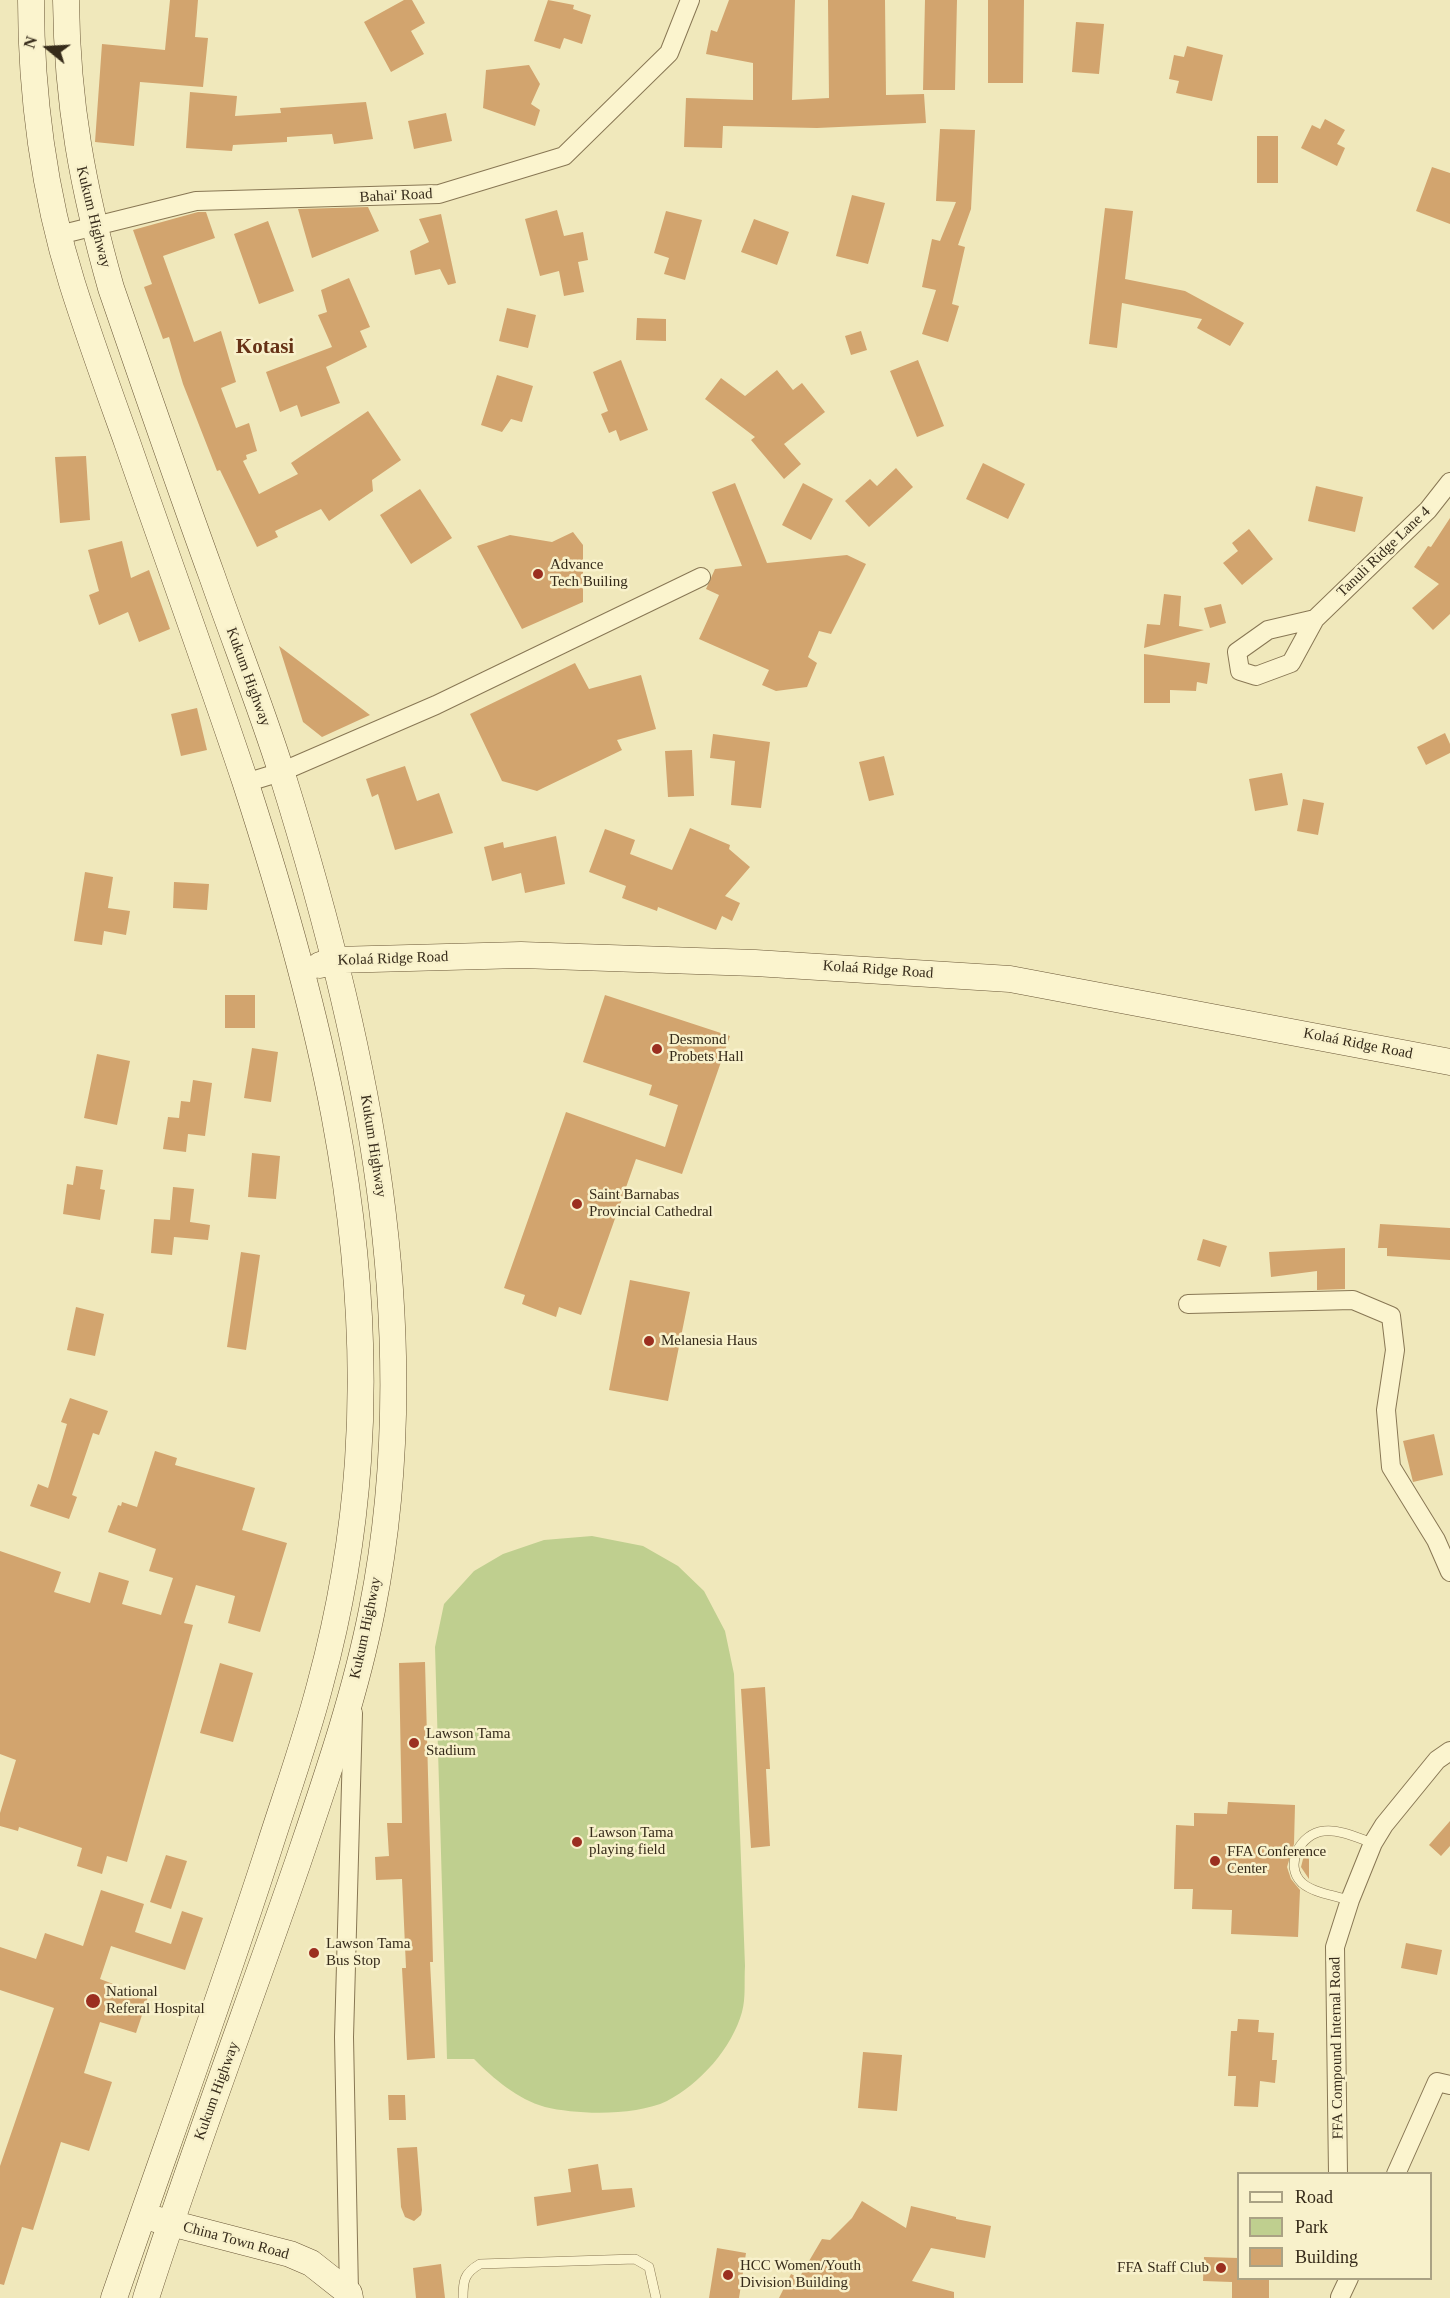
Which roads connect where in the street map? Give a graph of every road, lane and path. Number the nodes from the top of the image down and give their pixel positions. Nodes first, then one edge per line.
1 (31, 0) edge
2 (66, 0) edge
3 (690, 0) edge
4 (93, 226) junction
5 (59, 235) junction
6 (1450, 482) edge
7 (701, 576) dead end
8 (1315, 619) dead end
9 (281, 772) junction
10 (245, 783) junction
11 (335, 960) junction
12 (301, 971) junction
13 (1450, 1062) edge
14 (1188, 1304) dead end
15 (1450, 1572) edge
16 (354, 1684) junction
17 (1450, 1751) edge
18 (1373, 1844) junction
19 (1350, 1900) junction
20 (1450, 2085) edge
21 (1338, 2172) edge
22 (1397, 2172) edge
23 (143, 2215) junction
24 (170, 2223) junction
25 (1340, 2280) edge
26 (1348, 2280) edge
27 (349, 2295) edge
28 (114, 2298) edge
29 (146, 2298) edge
30 (464, 2298) edge
31 (656, 2298) edge
32 (1340, 2298) edge

1 - 5 main road, Kukum Highway
2 - 4 main road, Kukum Highway
3 - 4 street, Bahai' Road
4 - 5 street, Bahai' Road
4 - 9 main road, Kukum Highway
5 - 10 main road, Kukum Highway
6 - 8 street, Tanuli Ridge Lane 4
7 - 9 street
9 - 10 street
9 - 11 main road, Kukum Highway
10 - 12 main road, Kukum Highway
11 - 12 main road, Kolaá Ridge Road
11 - 13 main road, Kolaá Ridge Road
11 - 16 main road, Kukum Highway
12 - 23 main road, Kukum Highway
14 - 15 street
16 - 24 main road, Kukum Highway
16 - 27 street
17 - 18 street, FFA Compound Internal Road
18 - 19 street, FFA Compound Internal Road
18 - 19 lane
19 - 21 street, FFA Compound Internal Road
20 - 22 street
23 - 24 main road, China Town Road
23 - 28 main road, Kukum Highway
24 - 27 main road, China Town Road
24 - 29 main road, Kukum Highway
25 - 32 street
26 - 32 street
30 - 31 lane

